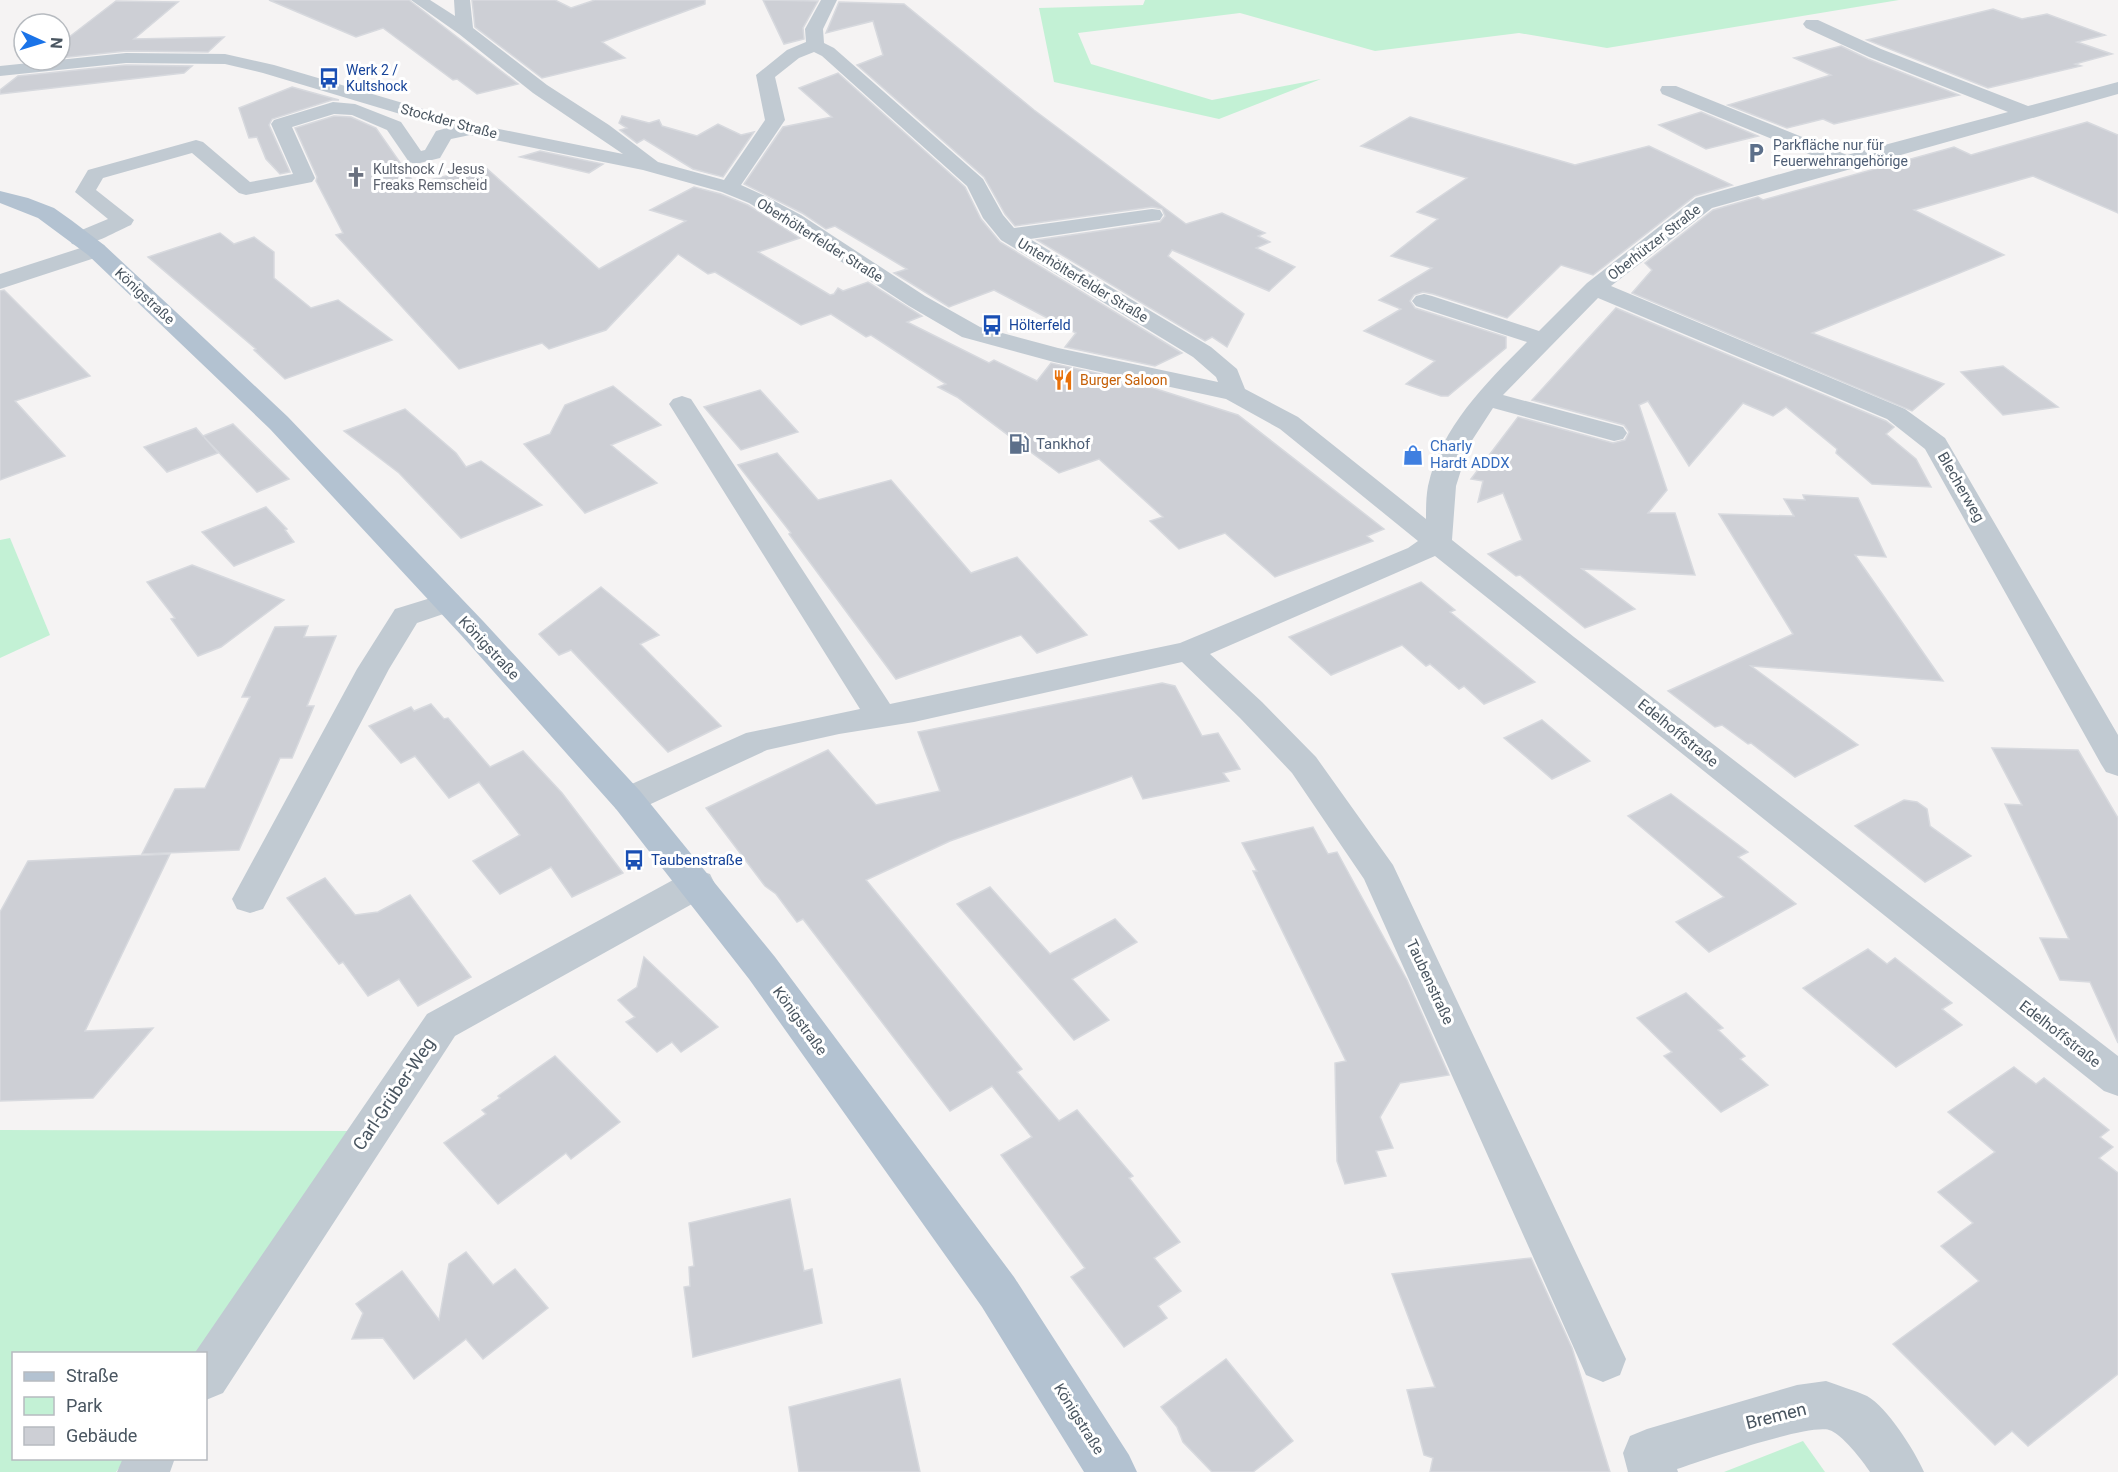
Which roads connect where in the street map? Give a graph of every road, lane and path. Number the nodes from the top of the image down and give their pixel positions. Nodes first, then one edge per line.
1 (419, 0) edge
2 (462, 0) edge
3 (829, 0) edge
4 (1812, 24) dead end
5 (465, 30) junction
6 (815, 45) junction
7 (0, 71) edge
8 (2118, 88) edge
9 (1669, 90) dead end
10 (2028, 113) junction
11 (470, 129) junction
12 (1846, 162) junction
13 (651, 166) junction
14 (729, 188) junction
15 (0, 197) edge
16 (1152, 215) dead end
17 (1009, 235) junction
18 (88, 244) junction
19 (0, 282) edge
20 (1595, 288) junction
21 (1424, 301) dead end
22 (1544, 340) junction
23 (1234, 393) junction
24 (1485, 398) junction
25 (682, 404) dead end
26 (1614, 433) dead end
27 (1438, 541) junction
28 (447, 602) junction
29 (1188, 651) junction
30 (881, 716) junction
31 (2118, 764) edge
32 (628, 800) junction
33 (698, 884) junction
34 (250, 900) dead end
35 (2118, 1079) edge
36 (1603, 1359) dead end
37 (207, 1375) edge
38 (1112, 1472) edge
39 (1653, 1472) edge
40 (1899, 1472) edge

1 - 5 street, Oberhölterfelder Straße
2 - 5 street
3 - 6 street
4 - 10 street
5 - 13 street, Oberhölterfelder Straße
6 - 14 street
6 - 17 street, Unterhölterfelder Straße
7 - 11 street, Stockder Straße
8 - 10 street, Oberhützer Straße
9 - 12 street
10 - 12 street, Oberhützer Straße
11 - 13 street, Stockder Straße
11 - 18 street
12 - 20 street, Oberhützer Straße
13 - 14 street, Oberhölterfelder Straße
14 - 23 street, Oberhölterfelder Straße
15 - 18 main road, Königstraße
16 - 17 street
17 - 23 street, Unterhölterfelder Straße
18 - 19 street
18 - 28 main road, Königstraße
20 - 22 street, Oberhützer Straße
20 - 31 street, Blecherweg
21 - 22 street
22 - 24 street, Oberhützer Straße
23 - 27 street, Edelhoffstraße
24 - 26 street
24 - 27 street, Oberhützer Straße
25 - 30 street
27 - 29 street
27 - 35 street, Edelhoffstraße
28 - 32 main road, Königstraße
28 - 34 street, Königstraße
29 - 30 street
29 - 36 street, Taubenstraße
30 - 32 street
32 - 33 main road, Königstraße
33 - 37 street, Carl-Grüber-Weg
33 - 38 main road, Königstraße
39 - 40 street, Bremen

